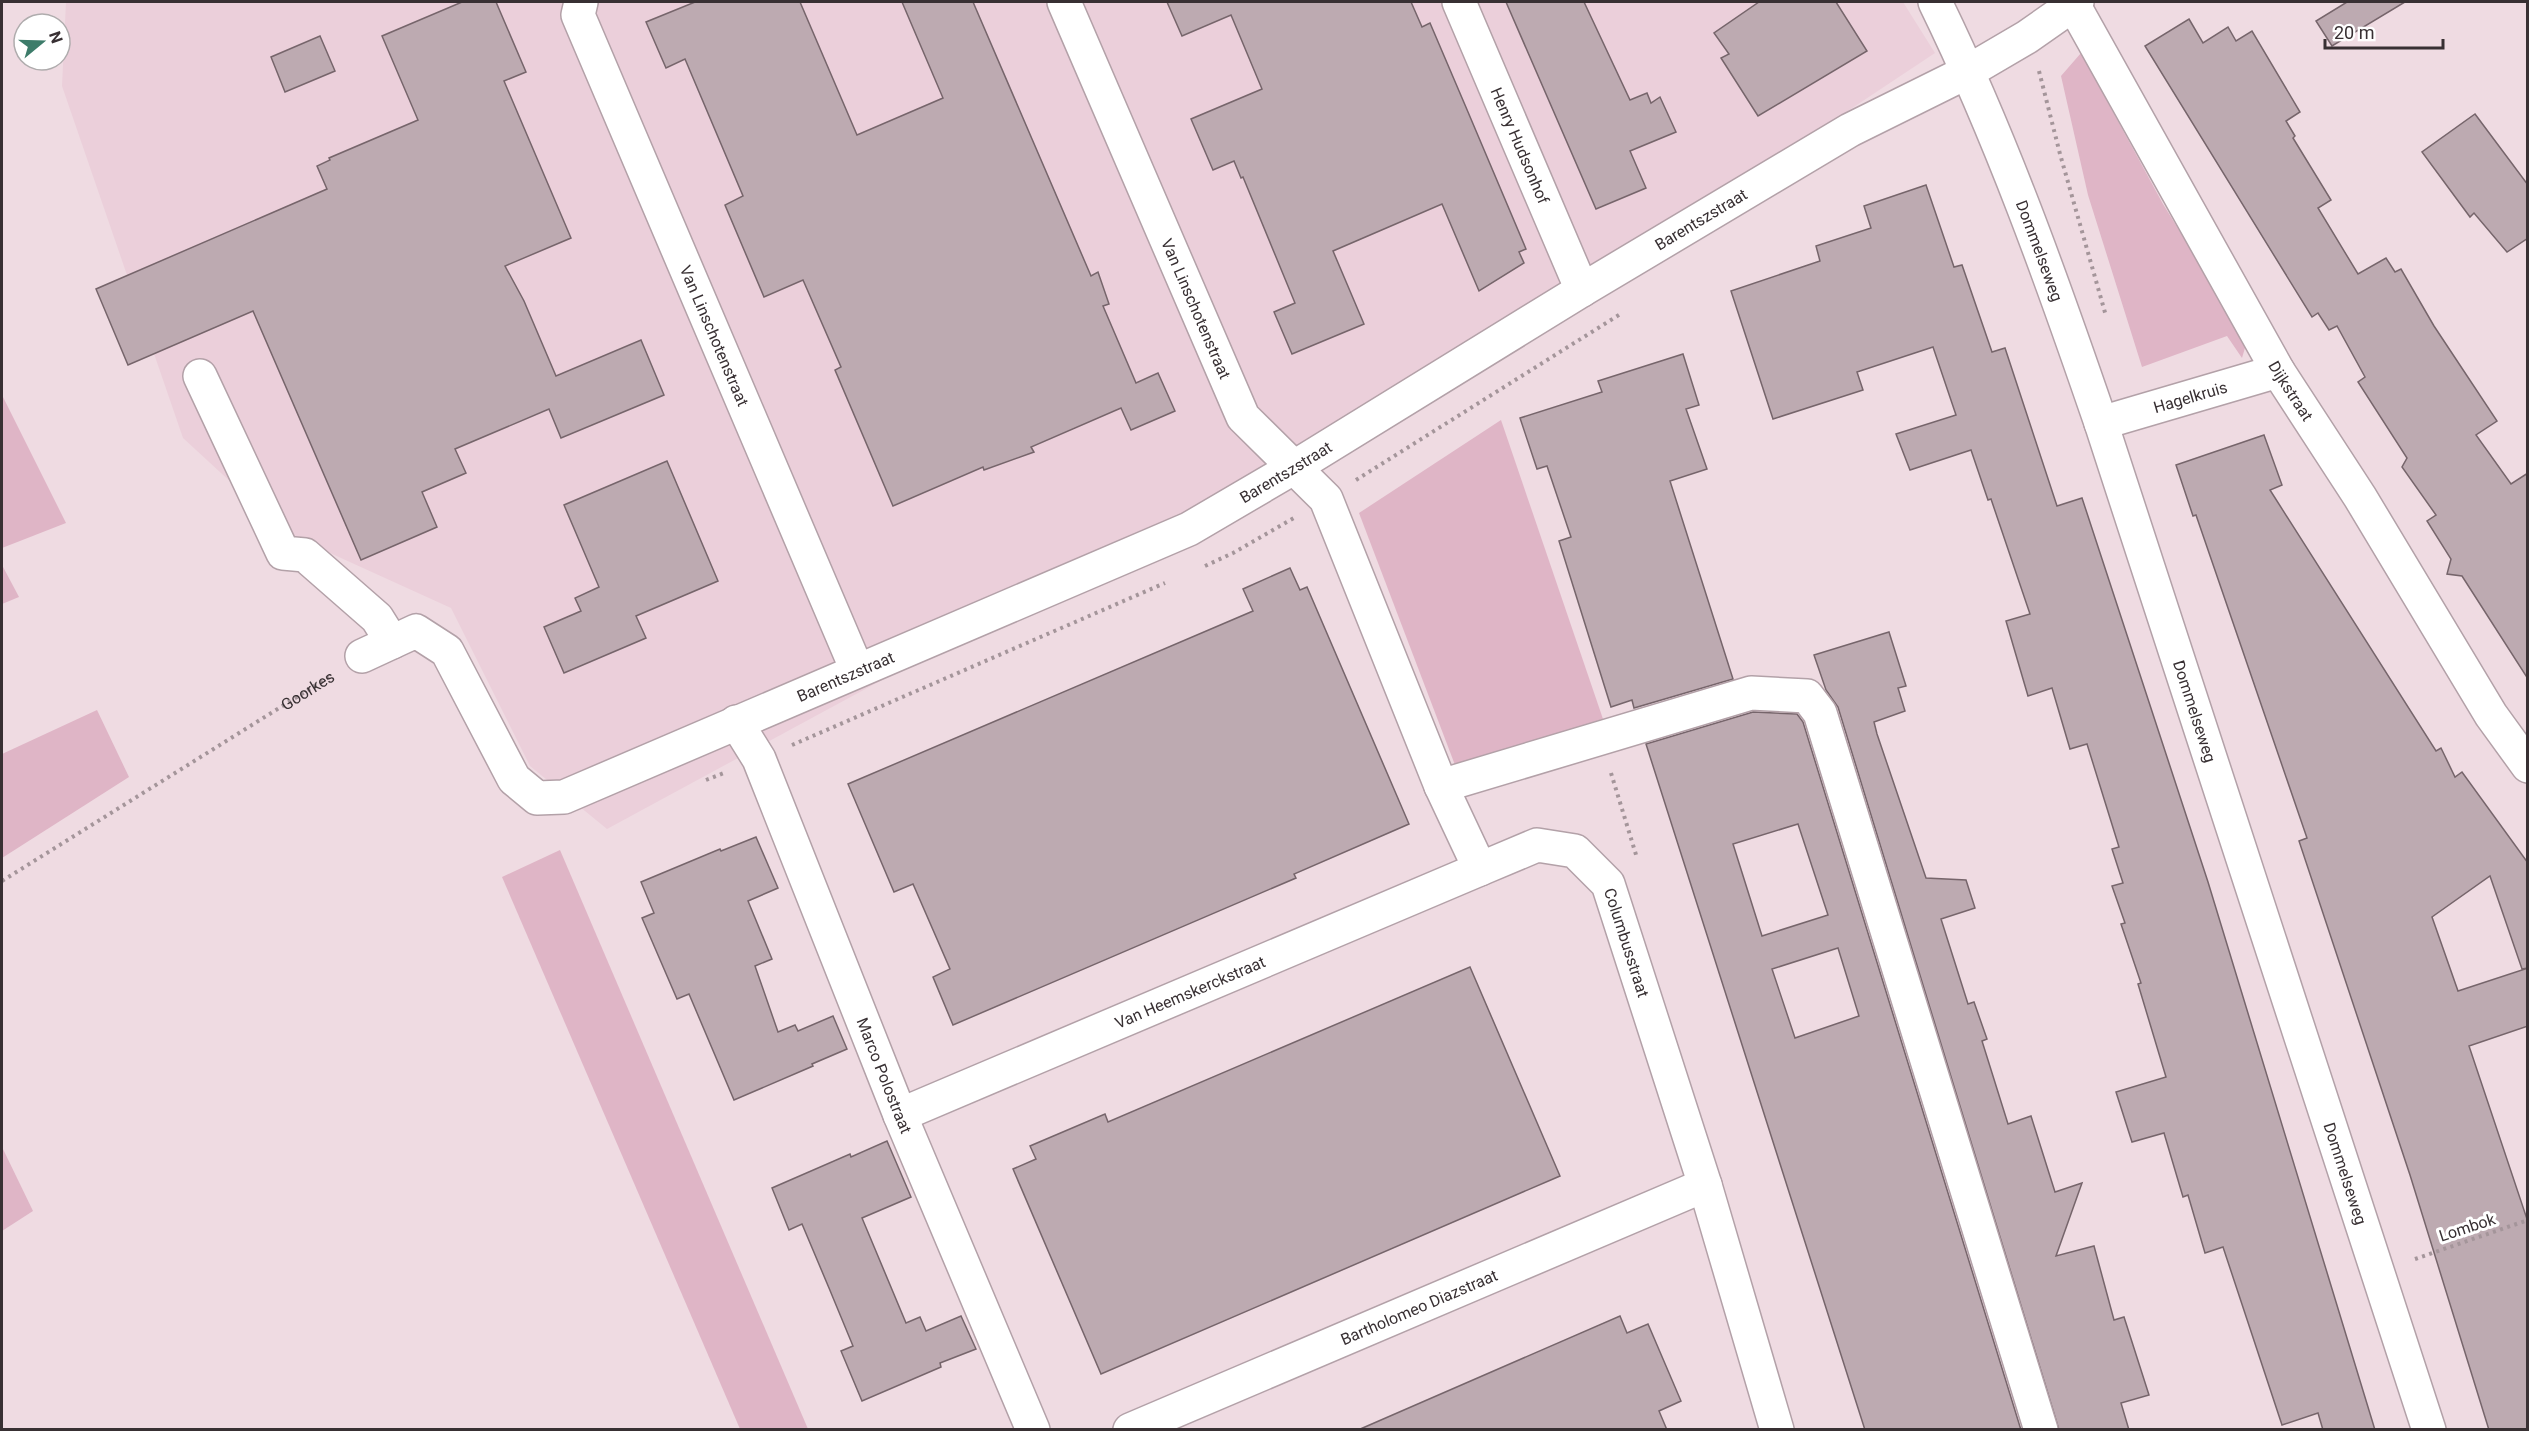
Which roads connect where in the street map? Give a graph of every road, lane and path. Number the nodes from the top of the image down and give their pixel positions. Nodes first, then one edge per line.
1 (581, 2) edge
2 (1064, 2) edge
3 (1459, 2) edge
4 (1935, 2) edge
5 (2075, 3) edge
6 (1969, 71) junction
7 (1581, 290) junction
8 (2278, 371) junction
9 (200, 376) dead end
10 (2101, 423) junction
11 (1293, 468) junction
12 (392, 642) junction
13 (362, 656) joint
14 (857, 670) junction
15 (736, 722) junction
16 (2528, 766) edge
17 (1441, 786) junction
18 (1480, 868) junction
19 (2, 881) edge
20 (900, 1115) junction
21 (1706, 1185) junction
22 (2528, 1220) edge
23 (2415, 1258) dead end
24 (1033, 1430) edge
25 (1130, 1430) edge
26 (1777, 1430) edge
27 (2041, 1430) edge
28 (2428, 1430) edge

1 - 14 street, Van Linschotenstraat
2 - 11 street, Van Linschotenstraat
3 - 7 street, Henry Hudsonhof
4 - 6 street, Dommelseweg
5 - 6 street, Barentszstraat
5 - 8 street, Dijkstraat
6 - 7 street, Barentszstraat
6 - 10 street, Dommelseweg
7 - 11 street, Barentszstraat
8 - 10 street, Hagelkruis
8 - 16 street, Dijkstraat
9 - 12 street
10 - 28 street, Dommelseweg
11 - 14 street, Barentszstraat
11 - 17 street
12 - 13 street
12 - 15 street, Barentszstraat
13 - 19 path, Goorkes
14 - 15 street, Barentszstraat
15 - 20 street, Marco Polostraat
17 - 18 street
17 - 27 street
18 - 20 street, Van Heemskerckstraat
18 - 21 street, Columbusstraat
20 - 24 street, Marco Polostraat
21 - 25 street, Bartholomeo Diazstraat
21 - 26 street, Columbusstraat
22 - 23 path, Lombok

